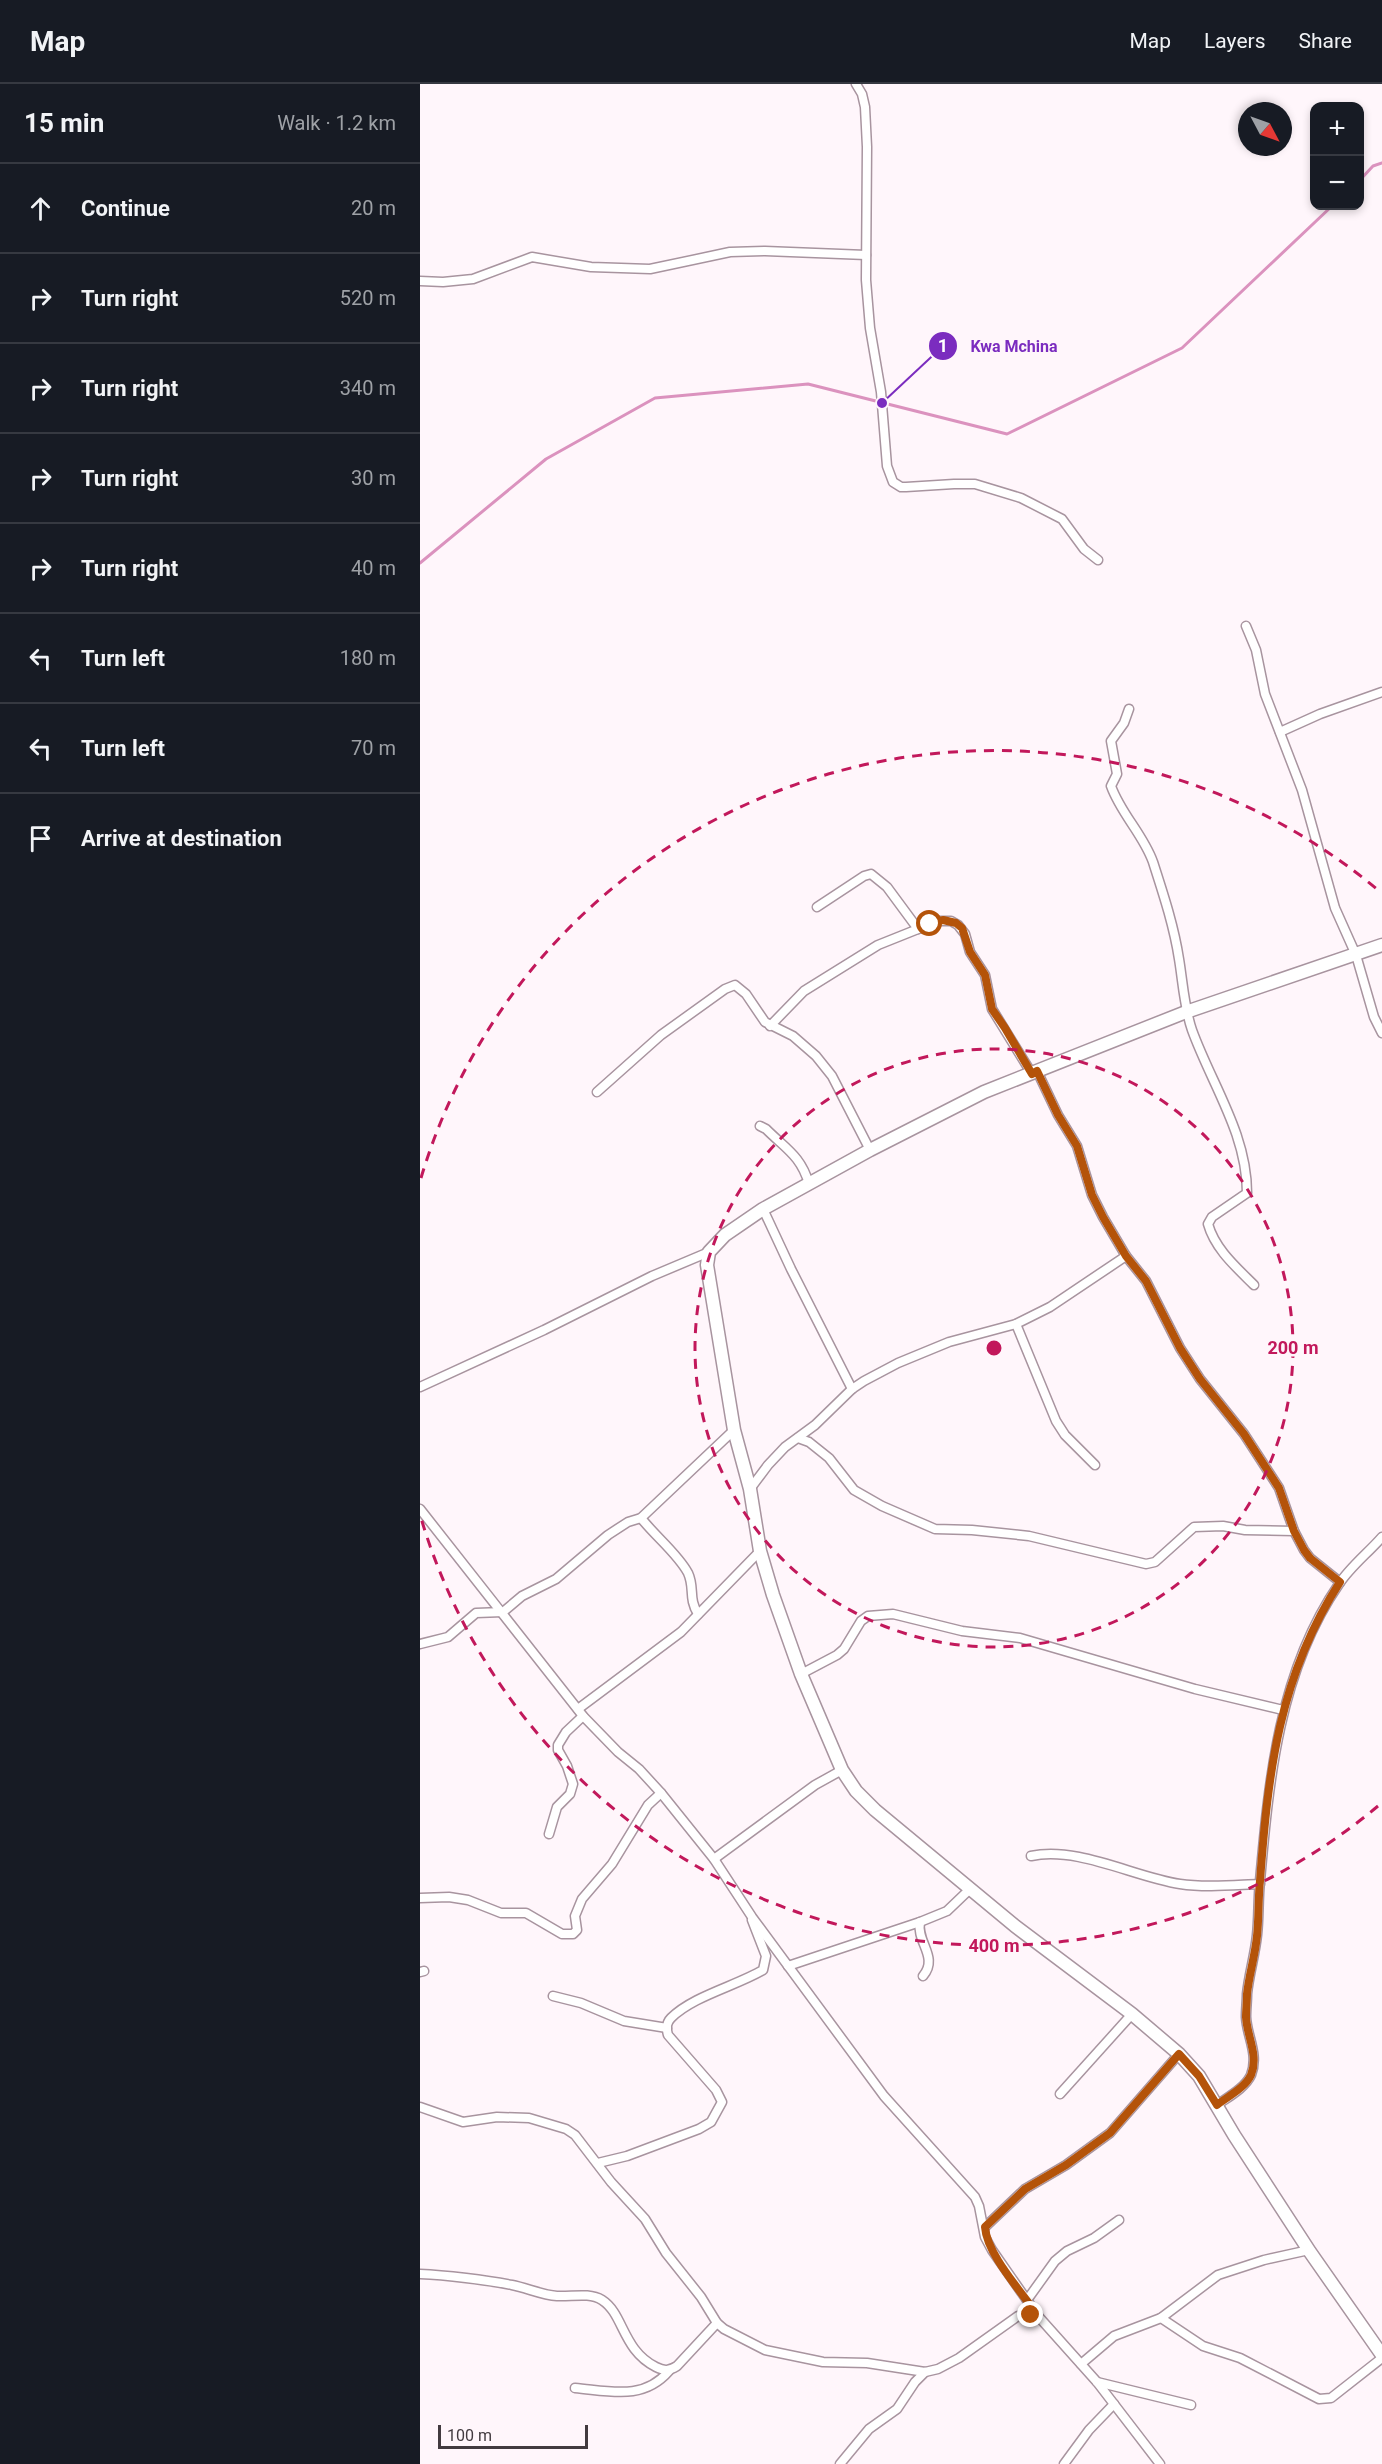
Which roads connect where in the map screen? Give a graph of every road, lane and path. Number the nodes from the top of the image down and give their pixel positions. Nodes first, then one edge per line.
1 (856, 84) edge
2 (866, 255) junction
3 (420, 281) edge
4 (1098, 560) dead end
5 (1246, 626) dead end
6 (1382, 692) edge
7 (1129, 709) dead end
8 (1280, 732) junction
9 (817, 907) dead end
10 (918, 928) junction
11 (1382, 945) edge
12 (1356, 955) junction
13 (1186, 1012) junction
14 (770, 1026) junction
15 (1382, 1033) edge
16 (1034, 1073) junction
17 (597, 1092) dead end
18 (760, 1126) dead end
19 (870, 1150) junction
20 (809, 1184) junction
21 (763, 1209) junction
22 (709, 1252) junction
23 (1126, 1256) junction
24 (1254, 1285) dead end
25 (1016, 1324) junction
26 (420, 1387) edge
27 (852, 1389) junction
28 (734, 1430) junction
29 (798, 1438) junction
30 (1095, 1465) dead end
31 (750, 1489) junction
32 (420, 1509) edge
33 (641, 1518) junction
34 (1294, 1531) junction
35 (1382, 1538) edge
36 (760, 1551) junction
37 (1340, 1582) junction
38 (503, 1612) junction
39 (698, 1614) junction
40 (420, 1644) edge
41 (801, 1674) junction
42 (1283, 1710) junction
43 (581, 1712) junction
44 (842, 1770) junction
45 (661, 1793) junction
46 (549, 1834) dead end
47 (1031, 1856) dead end
48 (714, 1859) junction
49 (1260, 1884) junction
50 (970, 1889) junction
51 (420, 1898) edge
52 (752, 1917) junction
53 (920, 1922) junction
54 (788, 1966) junction
55 (923, 1976) dead end
56 (553, 1996) dead end
57 (1132, 2014) junction
58 (667, 2028) junction
59 (1179, 2054) junction
60 (1059, 2094) dead end
61 (1217, 2105) junction
62 (420, 2107) edge
63 (598, 2163) junction
64 (1119, 2220) dead end
65 (985, 2227) junction
66 (1309, 2250) junction
67 (420, 2274) edge
68 (1027, 2300) junction
69 (1038, 2316) junction
70 (1161, 2318) junction
71 (717, 2323) junction
72 (1382, 2357) edge
73 (1081, 2364) junction
74 (669, 2371) junction
75 (925, 2372) junction
76 (1097, 2382) junction
77 (575, 2388) dead end
78 (1114, 2404) junction
79 (1191, 2405) dead end
80 (840, 2464) edge
81 (1064, 2464) edge
82 (1160, 2464) edge

1 - 2 street
2 - 3 street
2 - 4 street
5 - 8 street
6 - 8 street
7 - 13 street
8 - 12 street
9 - 10 street
10 - 14 street
10 - 16 street
11 - 12 street
12 - 13 street
12 - 15 street
13 - 16 street
13 - 24 street
14 - 17 street
14 - 19 street
16 - 19 street
16 - 23 street
18 - 20 street
19 - 20 street
20 - 21 street
21 - 22 street
21 - 27 street
22 - 26 street
22 - 28 street
23 - 25 street
23 - 34 street
25 - 27 street
25 - 30 street
27 - 29 street
28 - 31 street
28 - 33 street
29 - 31 street
29 - 34 street
31 - 36 street
32 - 38 street
33 - 38 street
33 - 39 street
34 - 37 street
35 - 37 street
36 - 39 street
36 - 41 street
37 - 42 street
38 - 40 street
38 - 43 street
39 - 43 street
41 - 42 street
41 - 44 street
42 - 49 street
43 - 45 street
43 - 46 street
44 - 48 street
44 - 50 street
45 - 48 street
45 - 51 street
47 - 49 street
48 - 52 street
49 - 61 street
50 - 53 street
50 - 57 street
52 - 54 street
52 - 58 street
53 - 54 street
53 - 55 street
54 - 65 street
56 - 58 street
57 - 59 street
57 - 60 street
58 - 63 street
59 - 61 street
59 - 65 street
61 - 66 street
62 - 63 street
63 - 71 street
64 - 68 street
65 - 68 street
66 - 70 street
66 - 72 street
67 - 74 street
68 - 69 street
69 - 73 street
69 - 75 street
70 - 72 street
70 - 73 street
71 - 74 street
71 - 75 street
73 - 76 street
74 - 77 street
75 - 80 street
76 - 78 street
76 - 79 street
78 - 81 street
78 - 82 street

